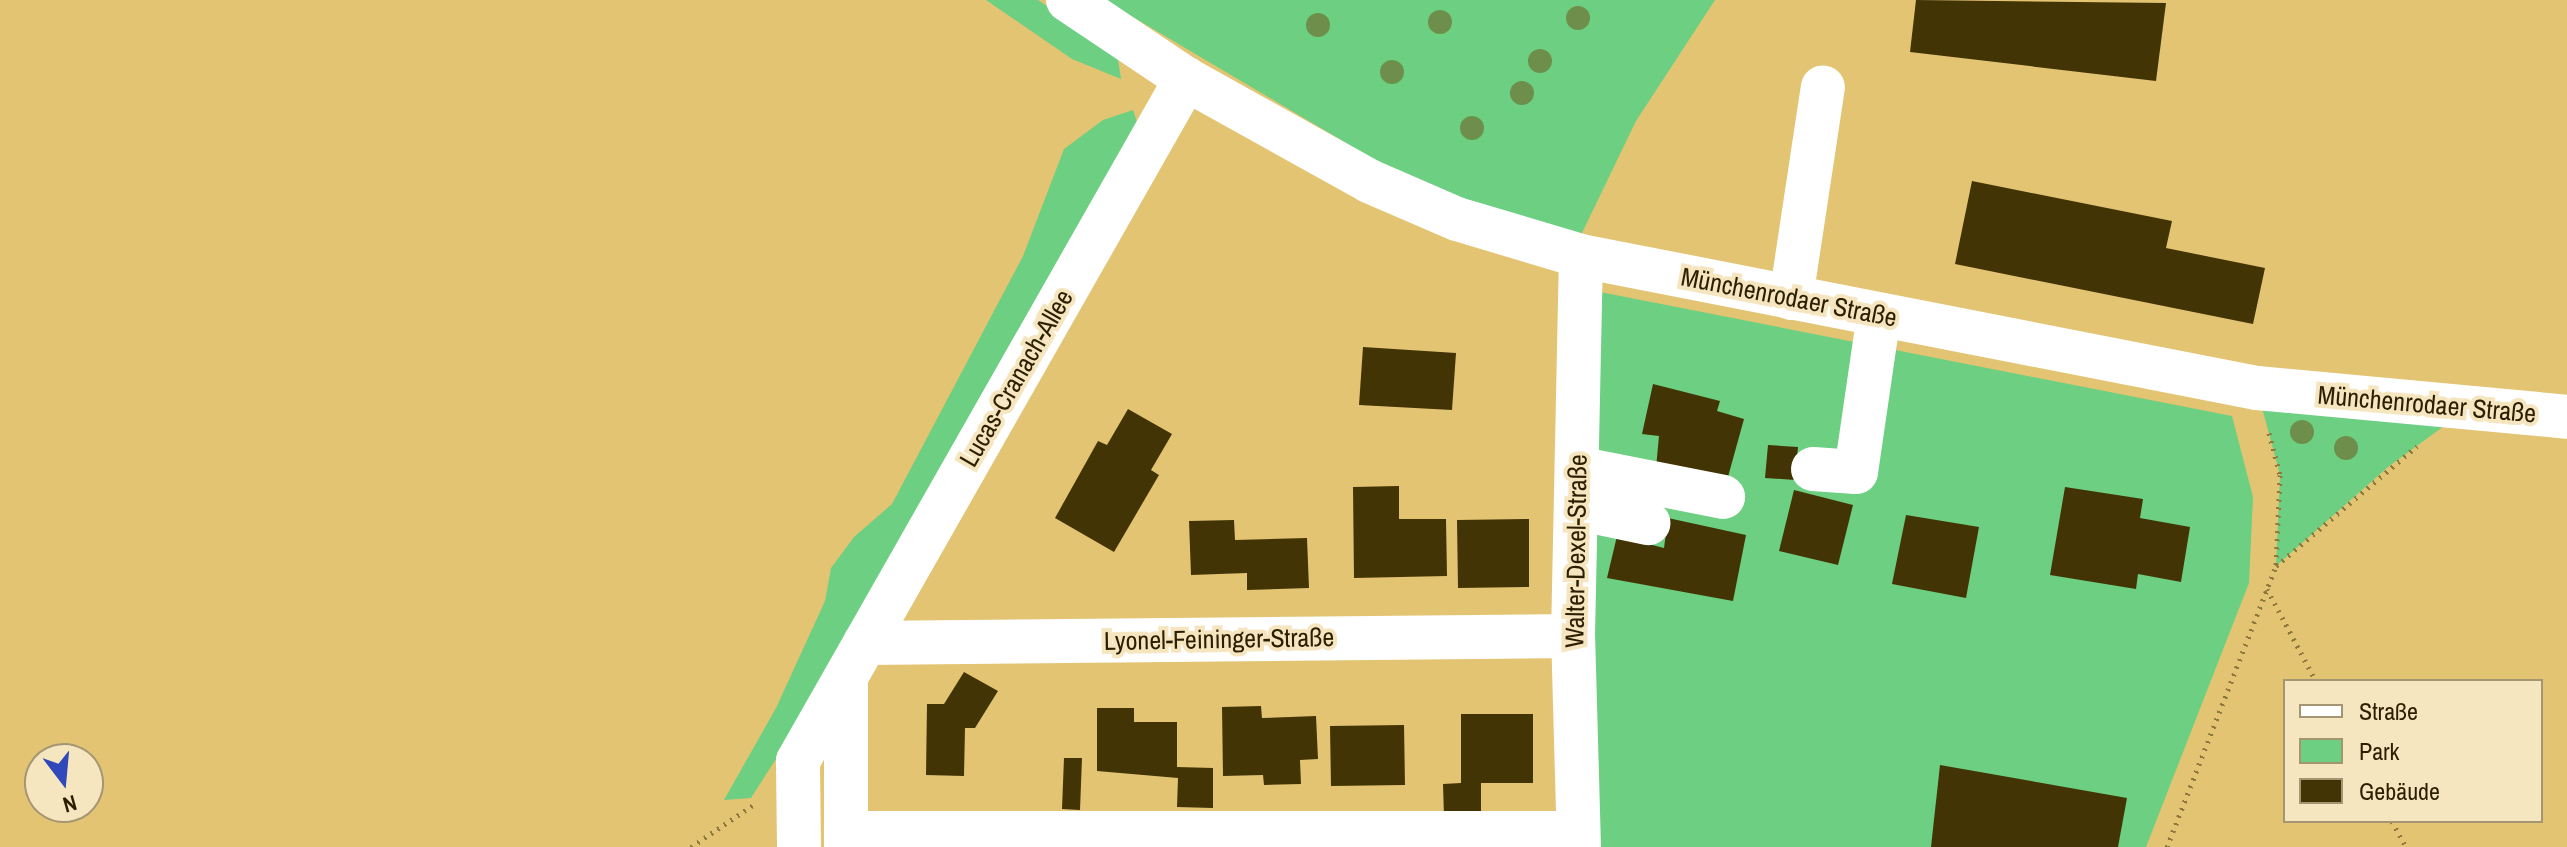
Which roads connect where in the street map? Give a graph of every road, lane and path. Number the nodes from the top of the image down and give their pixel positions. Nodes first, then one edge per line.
1 (1068, 0) edge
2 (1186, 79) junction
3 (1823, 87) dead end
4 (1581, 256) junction
5 (1791, 298) junction
6 (1879, 315) junction
7 (2257, 388) junction
8 (2470, 407) junction
9 (2567, 417) edge
10 (1813, 469) dead end
11 (1576, 488) junction
12 (1723, 497) dead end
13 (1648, 523) dead end
14 (2276, 566) junction
15 (2267, 588) junction
16 (1573, 636) junction
17 (856, 660) junction
18 (2315, 679) edge
19 (798, 761) junction
20 (2393, 823) edge
21 (846, 840) edge
22 (1578, 840) edge
23 (691, 847) edge
24 (799, 847) edge
25 (2167, 847) edge
26 (2406, 847) edge

1 - 2 street, Münchenrodaer Straße
2 - 4 street, Münchenrodaer Straße
2 - 17 street, Lucas-Cranach-Allee
3 - 5 street
4 - 5 street, Münchenrodaer Straße
4 - 11 street, Walter-Dexel-Straße
5 - 6 street, Münchenrodaer Straße
6 - 7 street, Münchenrodaer Straße
6 - 10 street
7 - 8 street, Münchenrodaer Straße
7 - 14 path
8 - 9 street, Münchenrodaer Straße
8 - 14 path
11 - 12 street
11 - 13 street
11 - 16 street, Walter-Dexel-Straße
14 - 15 path
15 - 18 path
15 - 25 path
16 - 17 street, Lyonel-Feininger-Straße
16 - 22 street, Walter-Dexel-Straße
17 - 19 street, Lucas-Cranach-Allee
17 - 21 street, Lucas-Cranach-Allee
19 - 23 path
19 - 24 street
20 - 26 path
21 - 22 street

